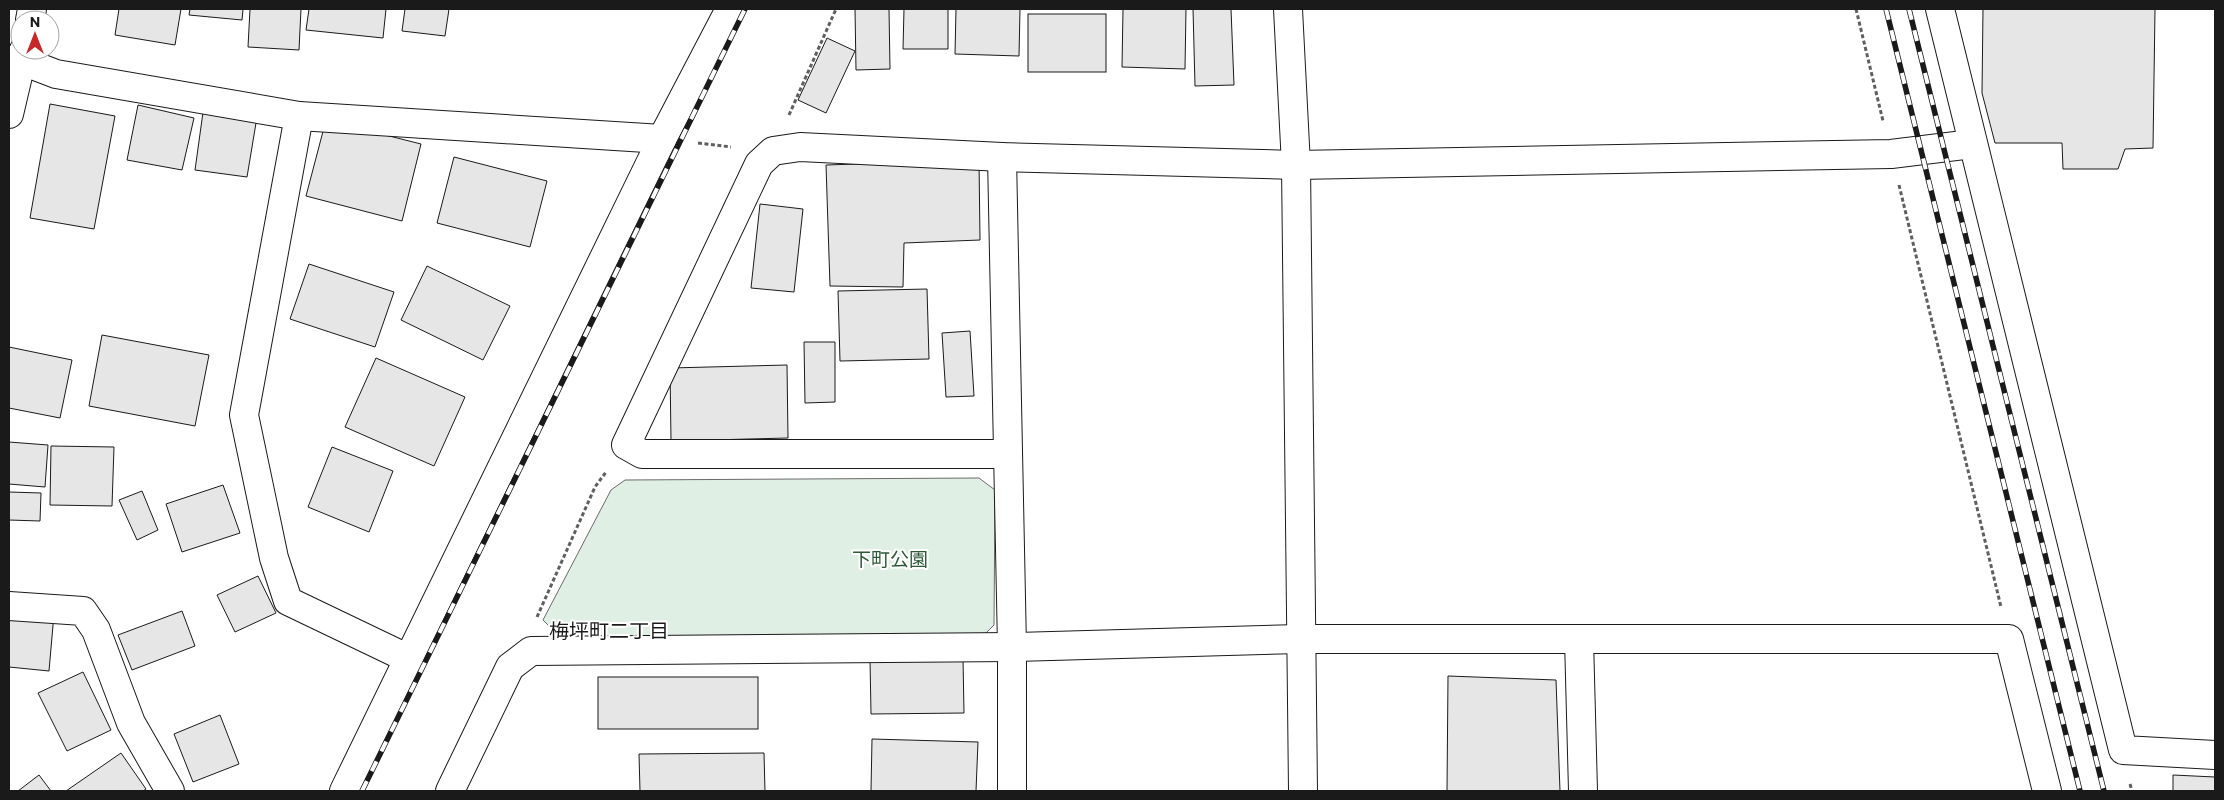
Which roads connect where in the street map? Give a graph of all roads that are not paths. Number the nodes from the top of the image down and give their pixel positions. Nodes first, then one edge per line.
1 (730, 9) edge
2 (1288, 9) edge
3 (1940, 9) edge
4 (18, 60) edge
5 (25, 60) edge
6 (9, 114) edge
7 (299, 116) junction
8 (662, 139) junction
9 (1972, 144) junction
10 (1002, 157) junction
11 (1296, 165) junction
12 (1007, 454) junction
13 (9, 606) edge
14 (1300, 640) junction
15 (1578, 640) junction
16 (1012, 647) junction
17 (409, 659) junction
18 (2215, 755) edge
19 (170, 791) edge
20 (344, 791) edge
21 (450, 791) edge
22 (1012, 791) edge
23 (1303, 791) edge
24 (1583, 791) edge
25 (2047, 791) edge

1 - 8 street
2 - 11 street
3 - 9 street
4 - 6 street
5 - 7 street
7 - 8 street
7 - 17 street
8 - 17 street
9 - 11 street
9 - 18 street
10 - 11 street
10 - 12 street
10 - 12 street
11 - 14 street
12 - 16 street
13 - 19 street
14 - 15 street
14 - 16 street
14 - 23 street
15 - 24 street
15 - 25 street
16 - 21 street
16 - 22 street
17 - 20 street

